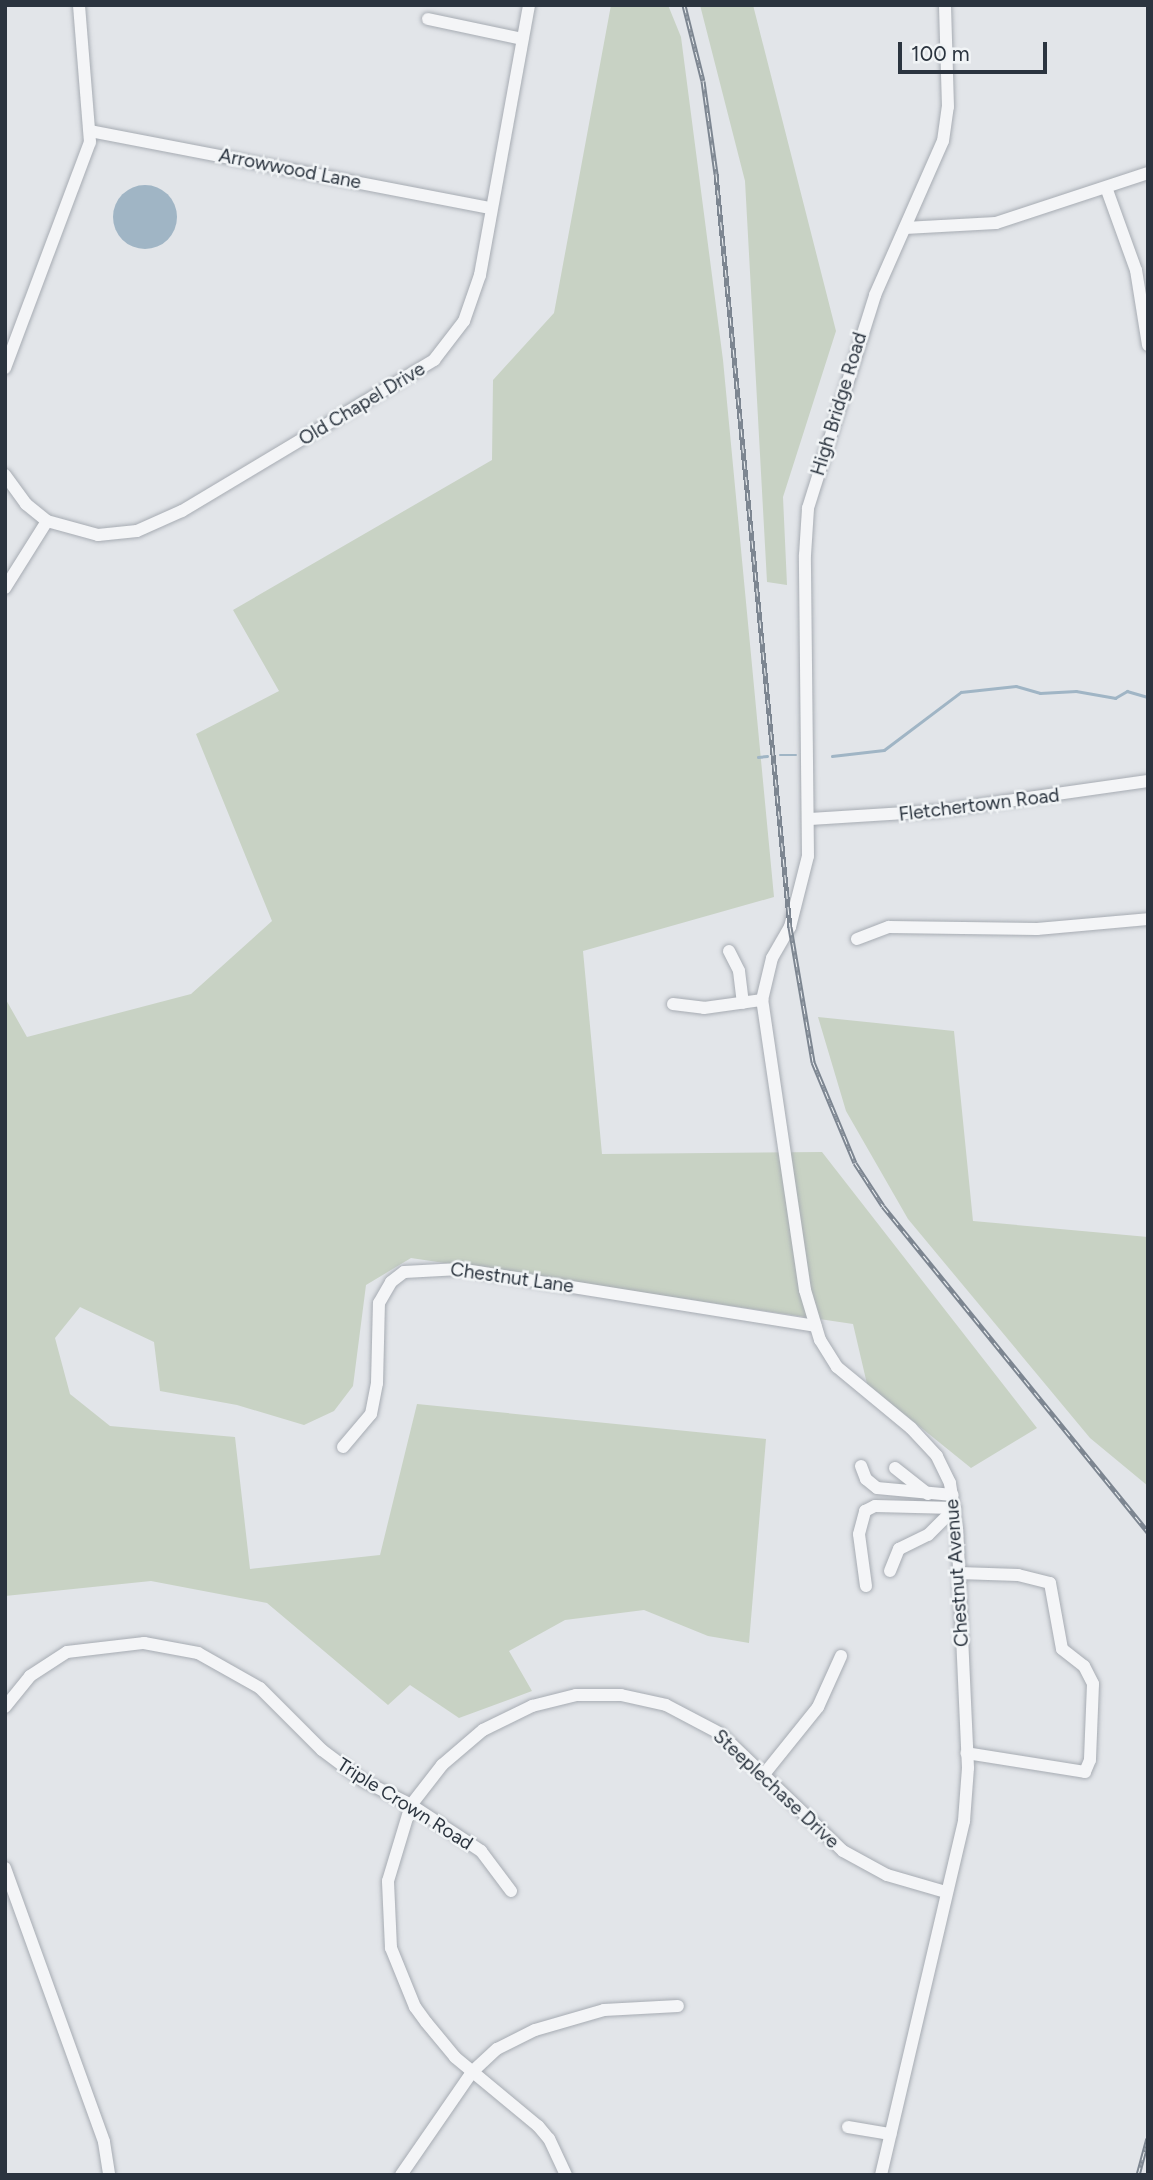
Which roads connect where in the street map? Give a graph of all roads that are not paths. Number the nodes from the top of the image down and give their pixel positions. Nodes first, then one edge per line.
1 (79, 5) edge
2 (529, 5) edge
3 (945, 5) edge
4 (428, 19) dead end
5 (522, 39) junction
6 (90, 131) junction
7 (1148, 173) edge
8 (1107, 190) junction
9 (490, 208) junction
10 (905, 228) junction
11 (1142, 269) edge
12 (1148, 345) edge
13 (5, 368) edge
14 (5, 475) edge
15 (47, 521) junction
16 (5, 588) edge
17 (1148, 781) edge
18 (810, 819) junction
19 (1148, 919) edge
20 (857, 939) dead end
21 (729, 951) dead end
22 (762, 1000) junction
23 (743, 1003) junction
24 (673, 1004) dead end
25 (815, 1326) junction
26 (343, 1447) dead end
27 (861, 1466) dead end
28 (895, 1468) dead end
29 (928, 1494) junction
30 (954, 1502) junction
31 (890, 1570) dead end
32 (959, 1573) junction
33 (866, 1586) dead end
34 (841, 1656) dead end
35 (5, 1707) edge
36 (967, 1753) junction
37 (765, 1773) junction
38 (411, 1805) junction
39 (5, 1868) edge
40 (511, 1891) dead end
41 (946, 1892) junction
42 (678, 2006) dead end
43 (472, 2072) junction
44 (848, 2127) dead end
45 (890, 2134) junction
46 (109, 2175) edge
47 (401, 2175) edge
48 (565, 2175) edge
49 (881, 2175) edge

1 - 6 street
2 - 5 street, Old Chapel Drive
3 - 10 street, High Bridge Road
4 - 5 street
5 - 9 street, Old Chapel Drive
6 - 9 street, Arrowwood Lane
6 - 13 street
7 - 8 street
8 - 10 street
8 - 11 street
9 - 15 street, Old Chapel Drive
10 - 18 street, High Bridge Road
11 - 12 street
14 - 15 street, Old Chapel Drive
15 - 16 street
17 - 18 street, Fletchertown Road
18 - 22 street, Chestnut Avenue
19 - 20 street
21 - 23 street
22 - 23 street
22 - 25 street, Chestnut Avenue
23 - 24 street
25 - 26 street, Chestnut Lane
25 - 30 street, Chestnut Avenue
27 - 29 street
28 - 29 street
29 - 30 street
30 - 31 street
30 - 32 street, Chestnut Avenue
30 - 33 street
32 - 36 street, Chestnut Avenue
32 - 36 street
34 - 37 street
35 - 38 street, Triple Crown Road
36 - 41 street, Chestnut Avenue
37 - 38 street, Steeplechase Drive
37 - 41 street, Steeplechase Drive
38 - 40 street, Triple Crown Road
38 - 43 street, Steeplechase Drive
39 - 46 street
41 - 45 street, Chestnut Avenue
42 - 43 street
43 - 47 street
43 - 48 street, Steeplechase Drive
44 - 45 street
45 - 49 street, Chestnut Avenue

